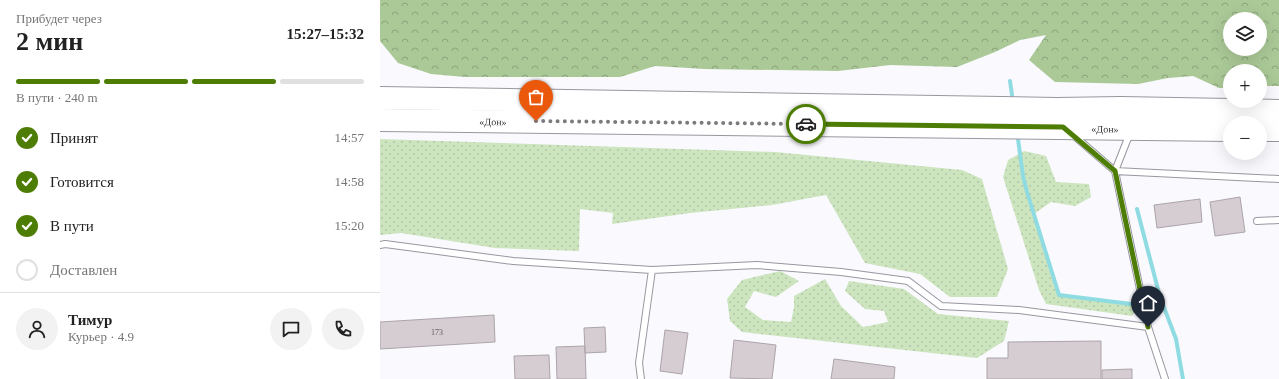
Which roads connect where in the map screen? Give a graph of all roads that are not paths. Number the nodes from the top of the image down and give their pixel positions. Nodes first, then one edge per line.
1 (380, 98) edge
2 (1279, 111) edge
3 (380, 120) edge
4 (1063, 127) junction
5 (1132, 128) junction
6 (1223, 130) edge
7 (1267, 130) edge
8 (1279, 130) edge
9 (1115, 171) junction
10 (1279, 179) edge
11 (1279, 220) edge
12 (1257, 221) dead end
13 (380, 245) edge
14 (652, 270) junction
15 (1148, 327) junction
16 (641, 379) edge
17 (1165, 379) edge

1 - 2 highway, «Дон»
3 - 4 highway, «Дон»
4 - 5 highway, «Дон»
4 - 9 lane
5 - 6 highway, «Дон»
5 - 9 lane
7 - 8 highway
9 - 10 lane
9 - 15 lane
11 - 12 lane
13 - 14 lane
14 - 15 lane
14 - 16 lane
15 - 17 lane

